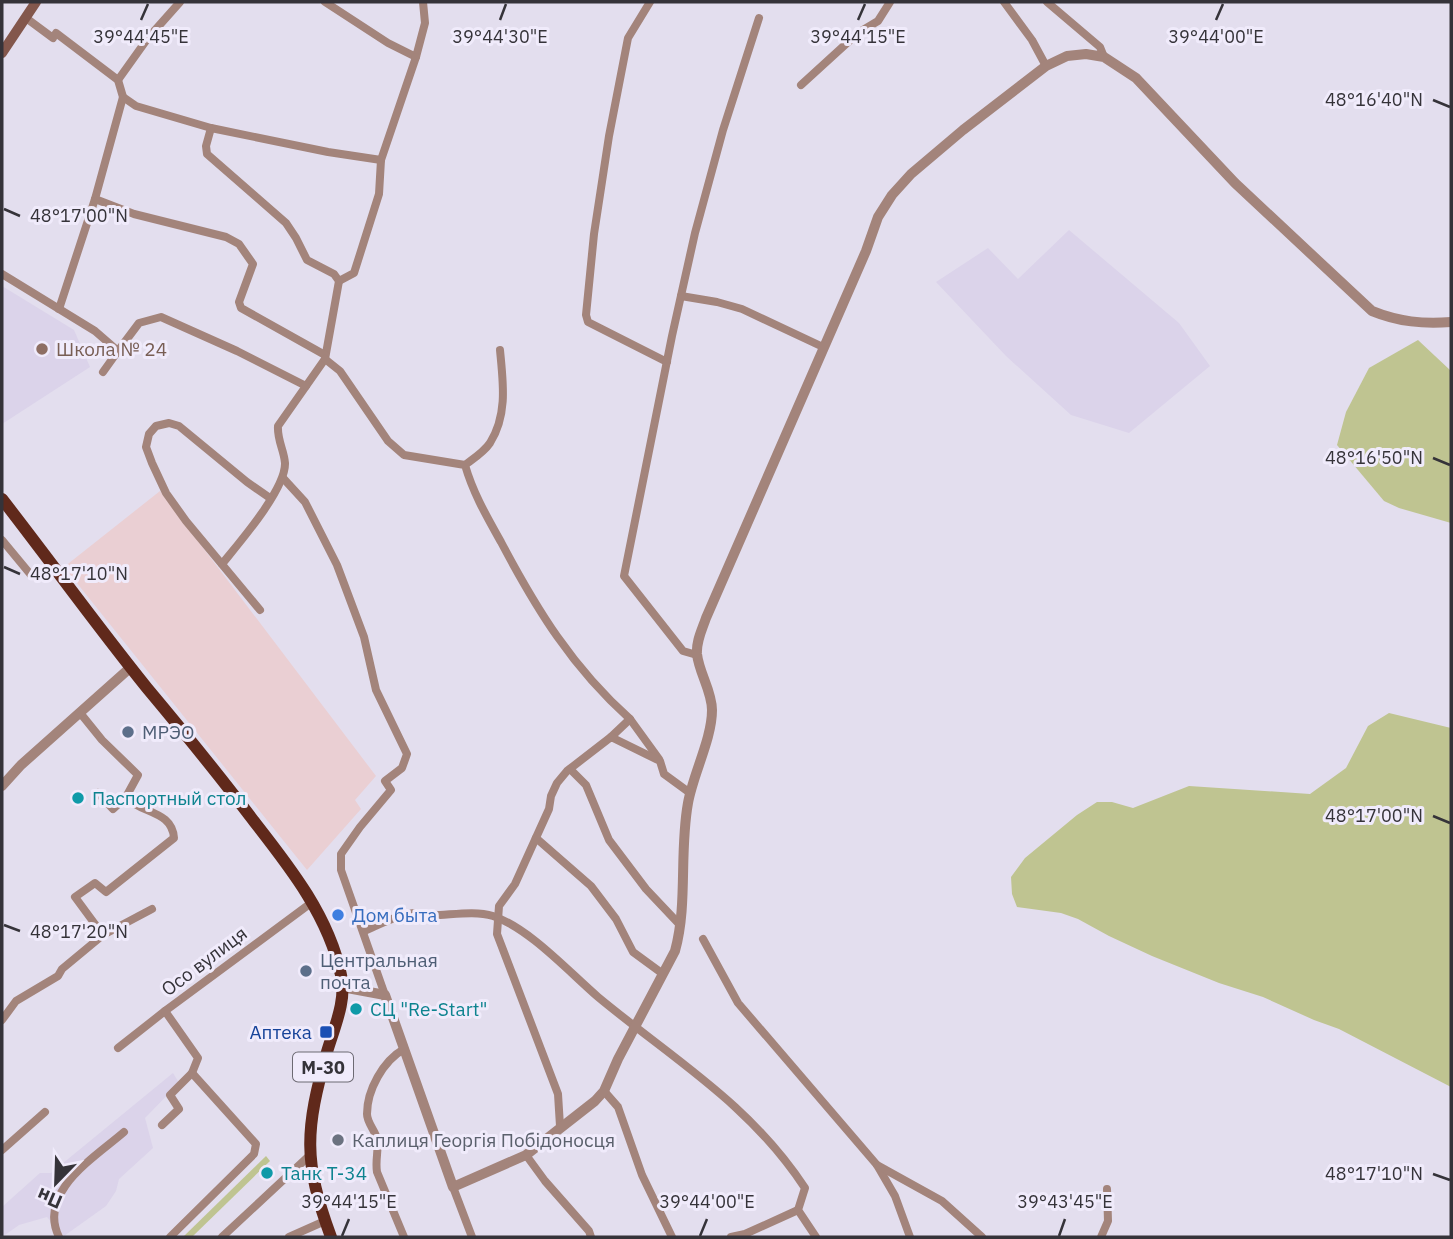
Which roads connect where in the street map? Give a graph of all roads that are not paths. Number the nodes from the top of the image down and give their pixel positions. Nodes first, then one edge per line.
1 (36, 2) edge
2 (180, 2) edge
3 (326, 2) edge
4 (423, 2) edge
5 (650, 2) edge
6 (890, 2) edge
7 (1004, 2) edge
8 (1047, 2) edge
9 (26, 18) junction
10 (759, 18) dead end
11 (2, 53) edge
12 (416, 57) junction
13 (1104, 57) junction
14 (1046, 66) junction
15 (118, 80) junction
16 (801, 85) dead end
17 (123, 97) junction
18 (211, 128) junction
19 (381, 160) junction
20 (95, 199) junction
21 (2, 274) edge
22 (339, 281) junction
23 (681, 296) junction
24 (59, 309) junction
25 (1451, 322) edge
26 (823, 347) junction
27 (118, 351) junction
28 (500, 351) dead end
29 (325, 357) junction
30 (667, 362) junction
31 (103, 372) dead end
32 (306, 386) junction
33 (465, 465) junction
34 (283, 478) junction
35 (270, 498) junction
36 (2, 499) edge
37 (2, 540) edge
38 (222, 564) junction
39 (31, 575) dead end
40 (260, 610) dead end
41 (697, 656) junction
42 (131, 667) junction
43 (81, 714) junction
44 (630, 719) junction
45 (611, 737) junction
46 (660, 761) junction
47 (570, 769) junction
48 (2, 786) edge
49 (98, 793) dead end
50 (690, 793) junction
51 (126, 797) junction
52 (536, 838) junction
53 (311, 902) junction
54 (152, 909) dead end
55 (498, 918) junction
56 (680, 925) junction
57 (364, 931) junction
58 (103, 935) junction
59 (703, 939) dead end
60 (663, 974) junction
61 (342, 983) junction
62 (385, 995) junction
63 (164, 1010) junction
64 (2, 1020) edge
65 (635, 1027) junction
66 (118, 1048) dead end
67 (404, 1049) junction
68 (192, 1073) junction
69 (604, 1091) junction
70 (45, 1112) dead end
71 (162, 1125) dead end
72 (561, 1126) junction
73 (124, 1132) dead end
74 (2, 1150) edge
75 (526, 1155) junction
76 (309, 1156) junction
77 (877, 1165) junction
78 (453, 1188) junction
79 (1107, 1189) dead end
80 (798, 1210) junction
81 (325, 1221) junction
82 (59, 1237) edge
83 (170, 1237) edge
84 (222, 1237) edge
85 (289, 1237) edge
86 (331, 1237) edge
87 (404, 1237) edge
88 (472, 1237) edge
89 (591, 1237) edge
90 (671, 1237) edge
91 (731, 1237) edge
92 (816, 1237) edge
93 (910, 1237) edge
94 (982, 1237) edge
95 (1101, 1237) edge

1 - 9 main road
2 - 15 street
3 - 12 street
4 - 12 street
5 - 30 street
6 - 16 street
7 - 14 street
8 - 13 street
9 - 11 main road
9 - 15 street
10 - 23 street
12 - 19 street
13 - 14 street
13 - 25 street
14 - 26 street
15 - 17 street
17 - 18 street
17 - 20 street
18 - 19 street
18 - 22 street
19 - 22 street
20 - 24 street
20 - 29 street
21 - 24 street
22 - 29 street
23 - 26 street
23 - 30 street
24 - 27 street
26 - 41 street
27 - 31 street
27 - 32 street
28 - 33 street
29 - 32 street
29 - 33 street
30 - 41 street
32 - 34 street
33 - 44 street
34 - 35 street
34 - 57 street
35 - 38 street
35 - 38 street
36 - 42 highway, М-30
37 - 39 street
38 - 40 street
41 - 50 street
42 - 43 street
42 - 53 highway, М-30
43 - 48 street
43 - 51 street
44 - 45 street
44 - 46 street
45 - 46 street
45 - 47 street
46 - 50 street
47 - 52 street
47 - 56 street
49 - 51 street
50 - 56 street
51 - 58 street
52 - 55 street
52 - 60 street
53 - 61 highway, М-30
53 - 63 street, Осо вулиця
54 - 58 street
55 - 57 street
55 - 65 street
55 - 72 street
56 - 60 street
57 - 62 street
58 - 64 street
59 - 77 street
60 - 65 street
61 - 62 street
61 - 76 highway, М-30
62 - 67 street
63 - 66 street, Осо вулиця
63 - 68 street
65 - 69 street
65 - 80 street
67 - 78 street
67 - 87 street
68 - 71 street
68 - 83 street
69 - 72 street
69 - 90 street
70 - 74 street
72 - 75 street
73 - 82 street
75 - 78 street
75 - 89 street
76 - 81 highway, М-30
76 - 84 street
77 - 93 street
77 - 94 street
78 - 88 street
79 - 95 street
80 - 91 street
80 - 92 street
81 - 85 street
81 - 86 highway, М-30

